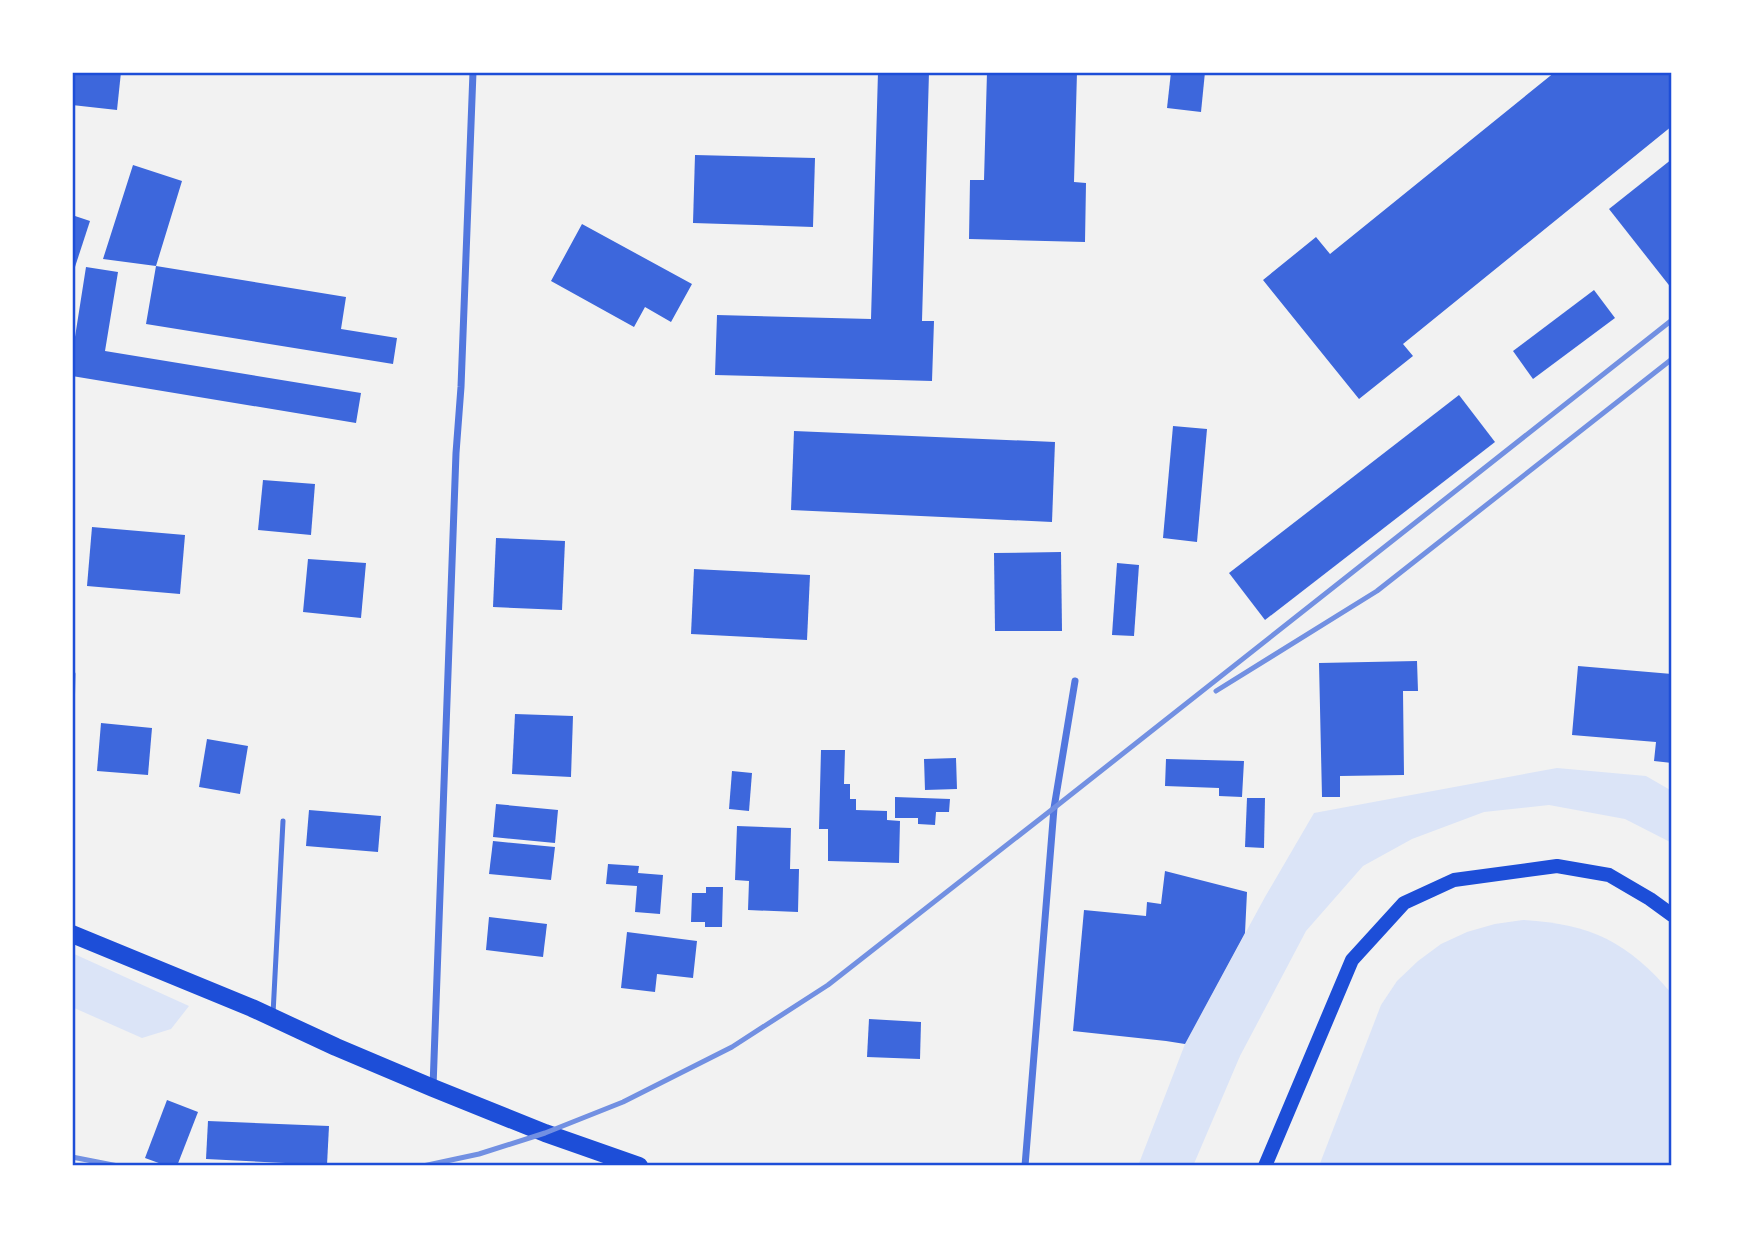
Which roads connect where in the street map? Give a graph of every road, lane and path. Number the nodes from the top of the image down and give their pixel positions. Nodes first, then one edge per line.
1 (472, 72) edge
2 (73, 674) edge
3 (1076, 681) dead end
4 (72, 715) edge
5 (283, 821) dead end
6 (1672, 915) edge
7 (72, 934) edge
8 (273, 1017) junction
9 (433, 1088) junction
10 (639, 1166) edge
11 (1024, 1166) edge
12 (1265, 1166) edge

1 - 9 street
2 - 4 lane
3 - 11 street
5 - 8 lane
6 - 12 main road
7 - 8 main road
8 - 9 main road
9 - 10 main road

